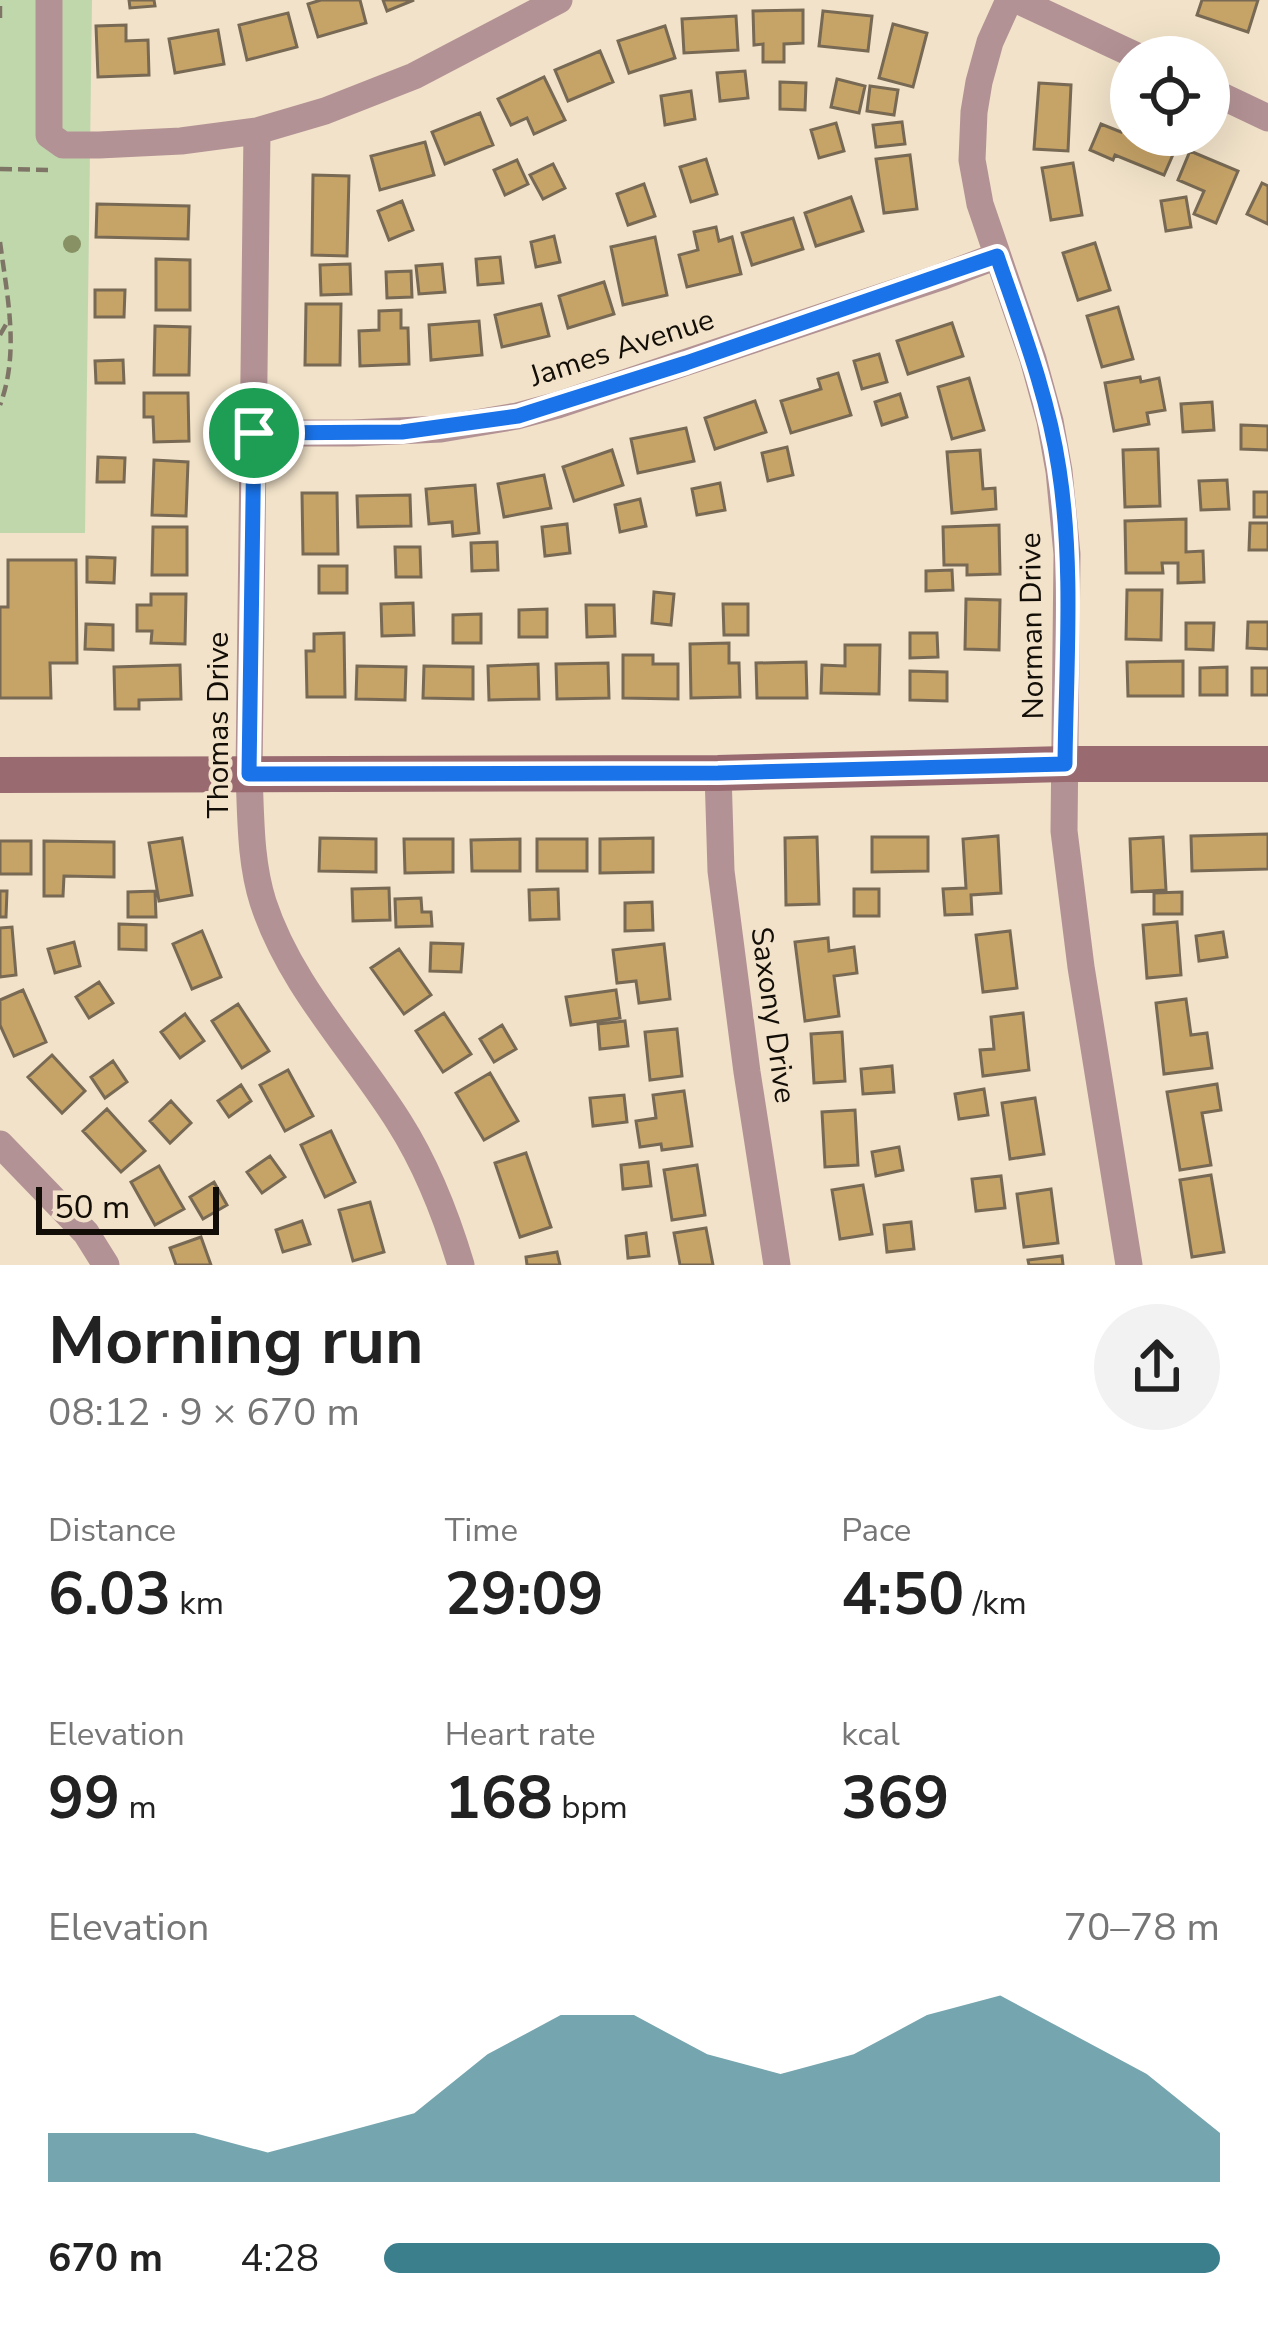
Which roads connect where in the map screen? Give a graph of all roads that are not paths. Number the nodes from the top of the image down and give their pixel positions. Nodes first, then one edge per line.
1 (49, 0) edge
2 (559, 0) edge
3 (1013, 0) edge
4 (1110, 44) edge
5 (1230, 100) edge
6 (1268, 118) edge
7 (257, 131) junction
8 (997, 256) junction
9 (254, 433) junction
10 (1065, 764) junction
11 (1268, 764) edge
12 (718, 773) junction
13 (249, 774) junction
14 (0, 776) edge
15 (0, 1144) edge
16 (106, 1265) edge
17 (461, 1265) edge
18 (777, 1265) edge
19 (1129, 1265) edge

1 - 7 street
2 - 7 street
3 - 4 street
3 - 8 street, Norman Drive
5 - 6 street
7 - 9 street, Thomas Drive
8 - 9 street, James Avenue
8 - 10 street, Norman Drive
9 - 13 street, Thomas Drive
10 - 11 street
10 - 12 street
10 - 19 street, Norman Drive
12 - 13 street
12 - 18 street, Saxony Drive
13 - 14 street
13 - 17 street, Thomas Drive
15 - 16 street

